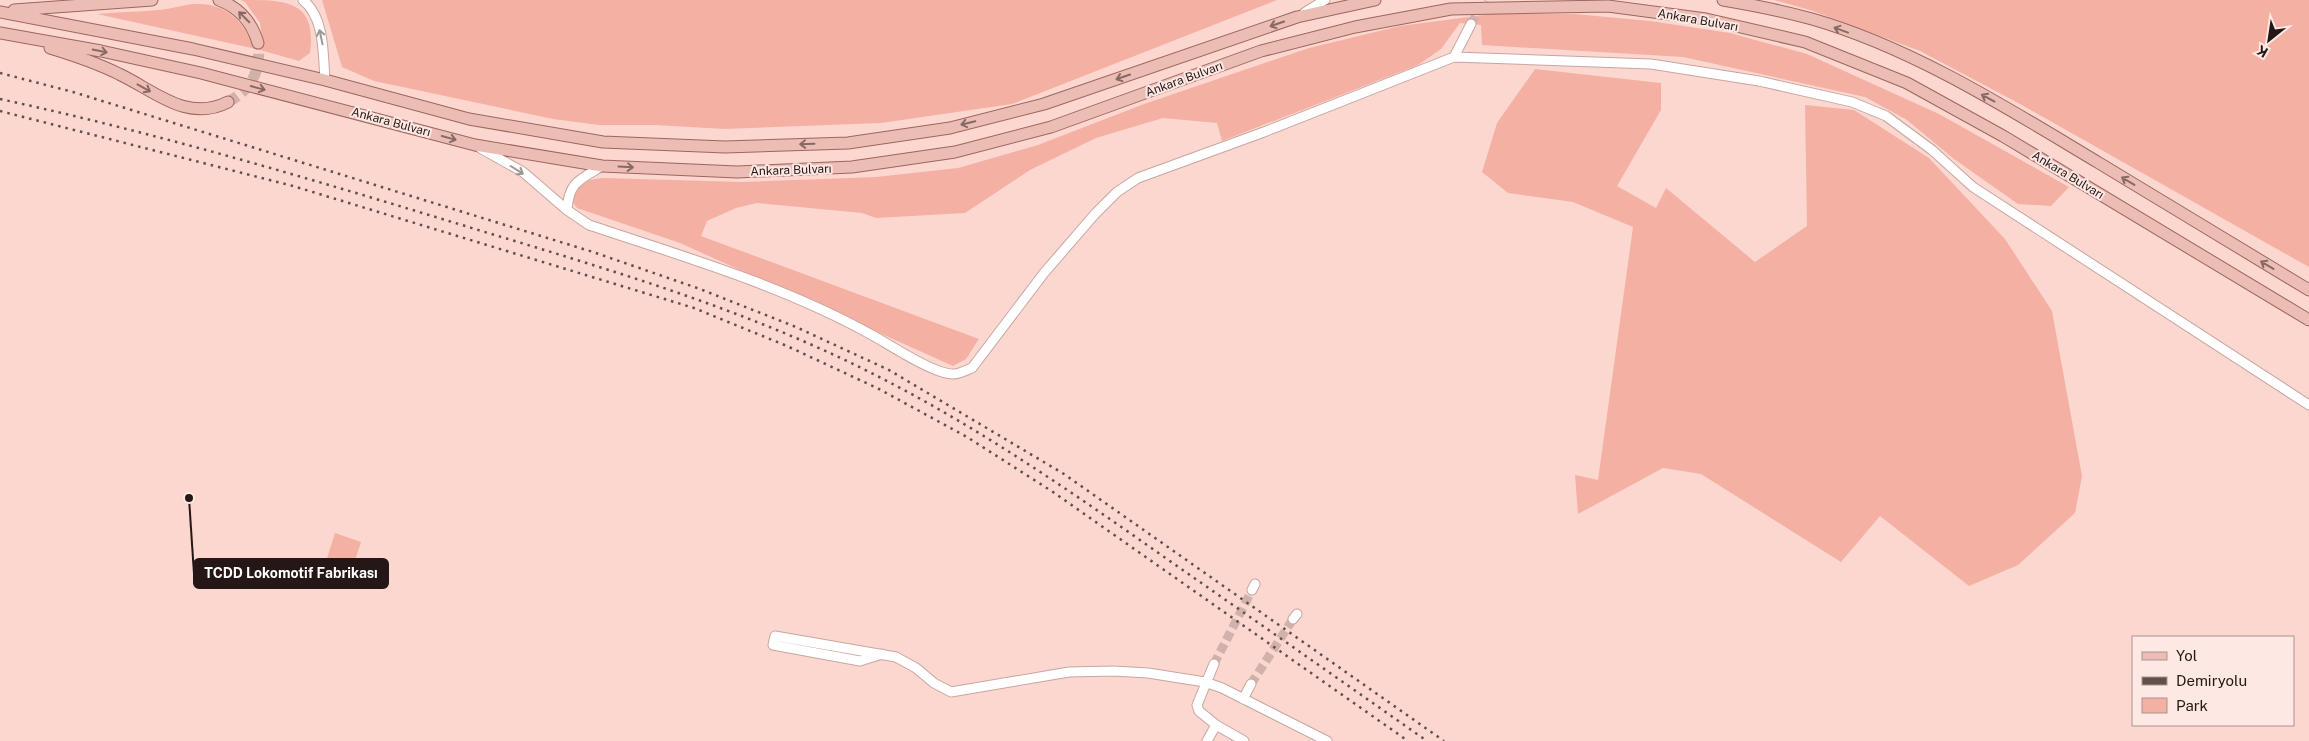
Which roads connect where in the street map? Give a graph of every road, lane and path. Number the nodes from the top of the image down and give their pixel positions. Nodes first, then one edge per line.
1 (152, 0) edge
2 (220, 0) edge
3 (303, 0) edge
4 (1325, 0) edge
5 (1375, 0) edge
6 (1723, 0) edge
7 (1748, 0) edge
8 (1761, 6) junction
9 (0, 12) edge
10 (1297, 17) junction
11 (1471, 24) tunnel mouth
12 (0, 34) edge
13 (258, 43) tunnel mouth
14 (1454, 57) junction
15 (325, 80) junction
16 (228, 102) tunnel mouth
17 (476, 145) junction
18 (602, 166) junction
19 (567, 210) junction
20 (2309, 290) edge
21 (2309, 320) edge
22 (2309, 405) edge
23 (882, 654) junction
24 (1214, 664) tunnel mouth
25 (1205, 682) junction
26 (1251, 684) tunnel mouth
27 (1243, 699) junction
28 (1216, 725) junction
29 (1207, 741) edge
30 (1244, 741) edge
31 (1327, 741) edge

1 - 9 main road
13 -> 2 main road
15 -> 3 street
4 - 10 street
5 - 10 main road, Ankara Bulvarı
6 - 8 main road, Ankara Bulvarı
7 - 8 street
20 -> 8 main road, Ankara Bulvarı
9 - 15 main road, Ankara Bulvarı
10 -> 15 main road, Ankara Bulvarı
11 - 14 street
12 -> 16 main road
12 -> 17 main road, Ankara Bulvarı
14 - 19 street
14 - 22 street
17 - 18 main road, Ankara Bulvarı
17 -> 19 street
18 - 19 street
18 -> 21 main road, Ankara Bulvarı
23 - 23 street
23 - 25 street
24 - 25 street
25 - 27 street
25 - 28 street
26 - 27 street
27 - 31 street
28 - 29 street
28 - 30 street

